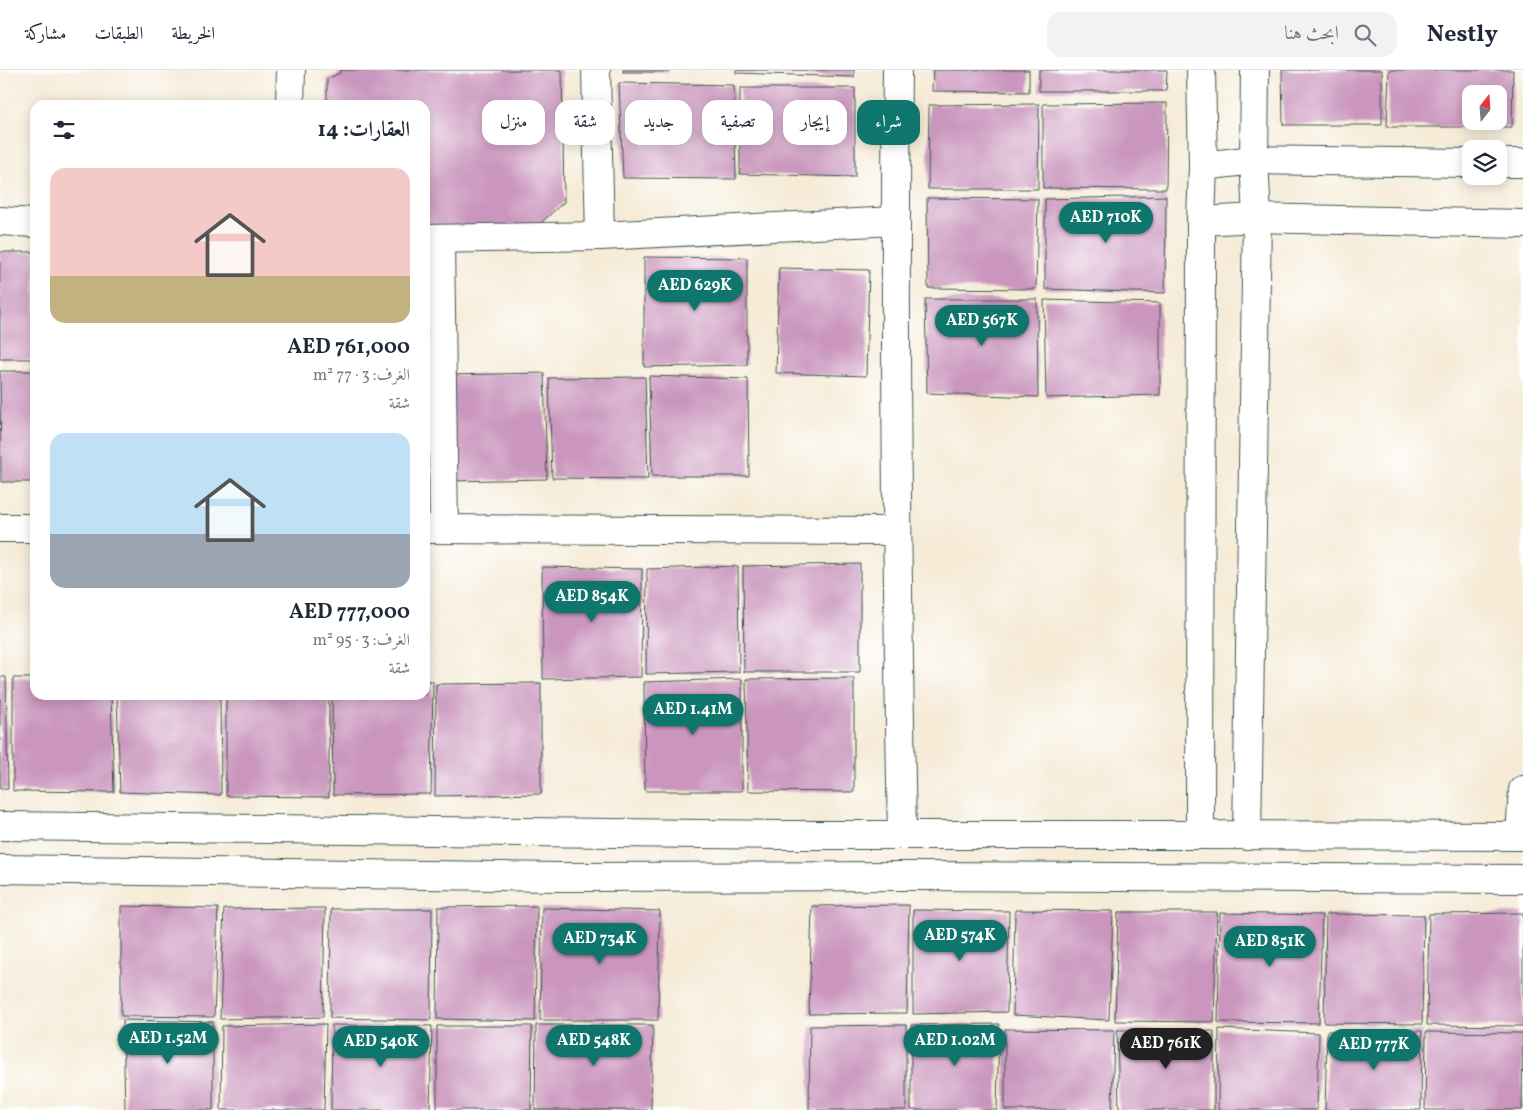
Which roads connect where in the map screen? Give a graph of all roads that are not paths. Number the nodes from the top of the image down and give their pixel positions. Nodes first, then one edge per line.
1 (291, 70) edge
2 (596, 70) edge
3 (897, 70) edge
4 (1202, 70) edge
5 (1255, 70) edge
6 (290, 100) edge
7 (1254, 160) junction
8 (1462, 163) edge
9 (1507, 163) edge
10 (1523, 163) edge
11 (1203, 166) junction
12 (1257, 218) junction
13 (0, 221) edge
14 (895, 221) junction
15 (1201, 221) junction
16 (30, 223) edge
17 (1523, 224) edge
18 (600, 236) junction
19 (433, 239) edge
20 (0, 528) edge
21 (30, 528) edge
22 (435, 529) edge
23 (896, 531) junction
24 (1523, 790) edge
25 (0, 826) edge
26 (902, 835) junction
27 (1200, 835) junction
28 (1247, 836) junction
29 (1521, 836) edge
30 (0, 869) edge
31 (1523, 879) edge

1 - 6 street
2 - 18 street
3 - 14 street
4 - 11 street
5 - 7 street
7 - 8 street
7 - 11 street
7 - 12 street
9 - 10 street
11 - 15 street
12 - 15 street
12 - 17 street
12 - 28 street
13 - 16 street
14 - 18 street
14 - 23 street
15 - 27 street
18 - 19 street
19 - 22 street
20 - 21 street
22 - 23 street
23 - 26 street
24 - 29 street
25 - 26 street
26 - 27 street
27 - 28 street
28 - 29 street
30 - 31 street

